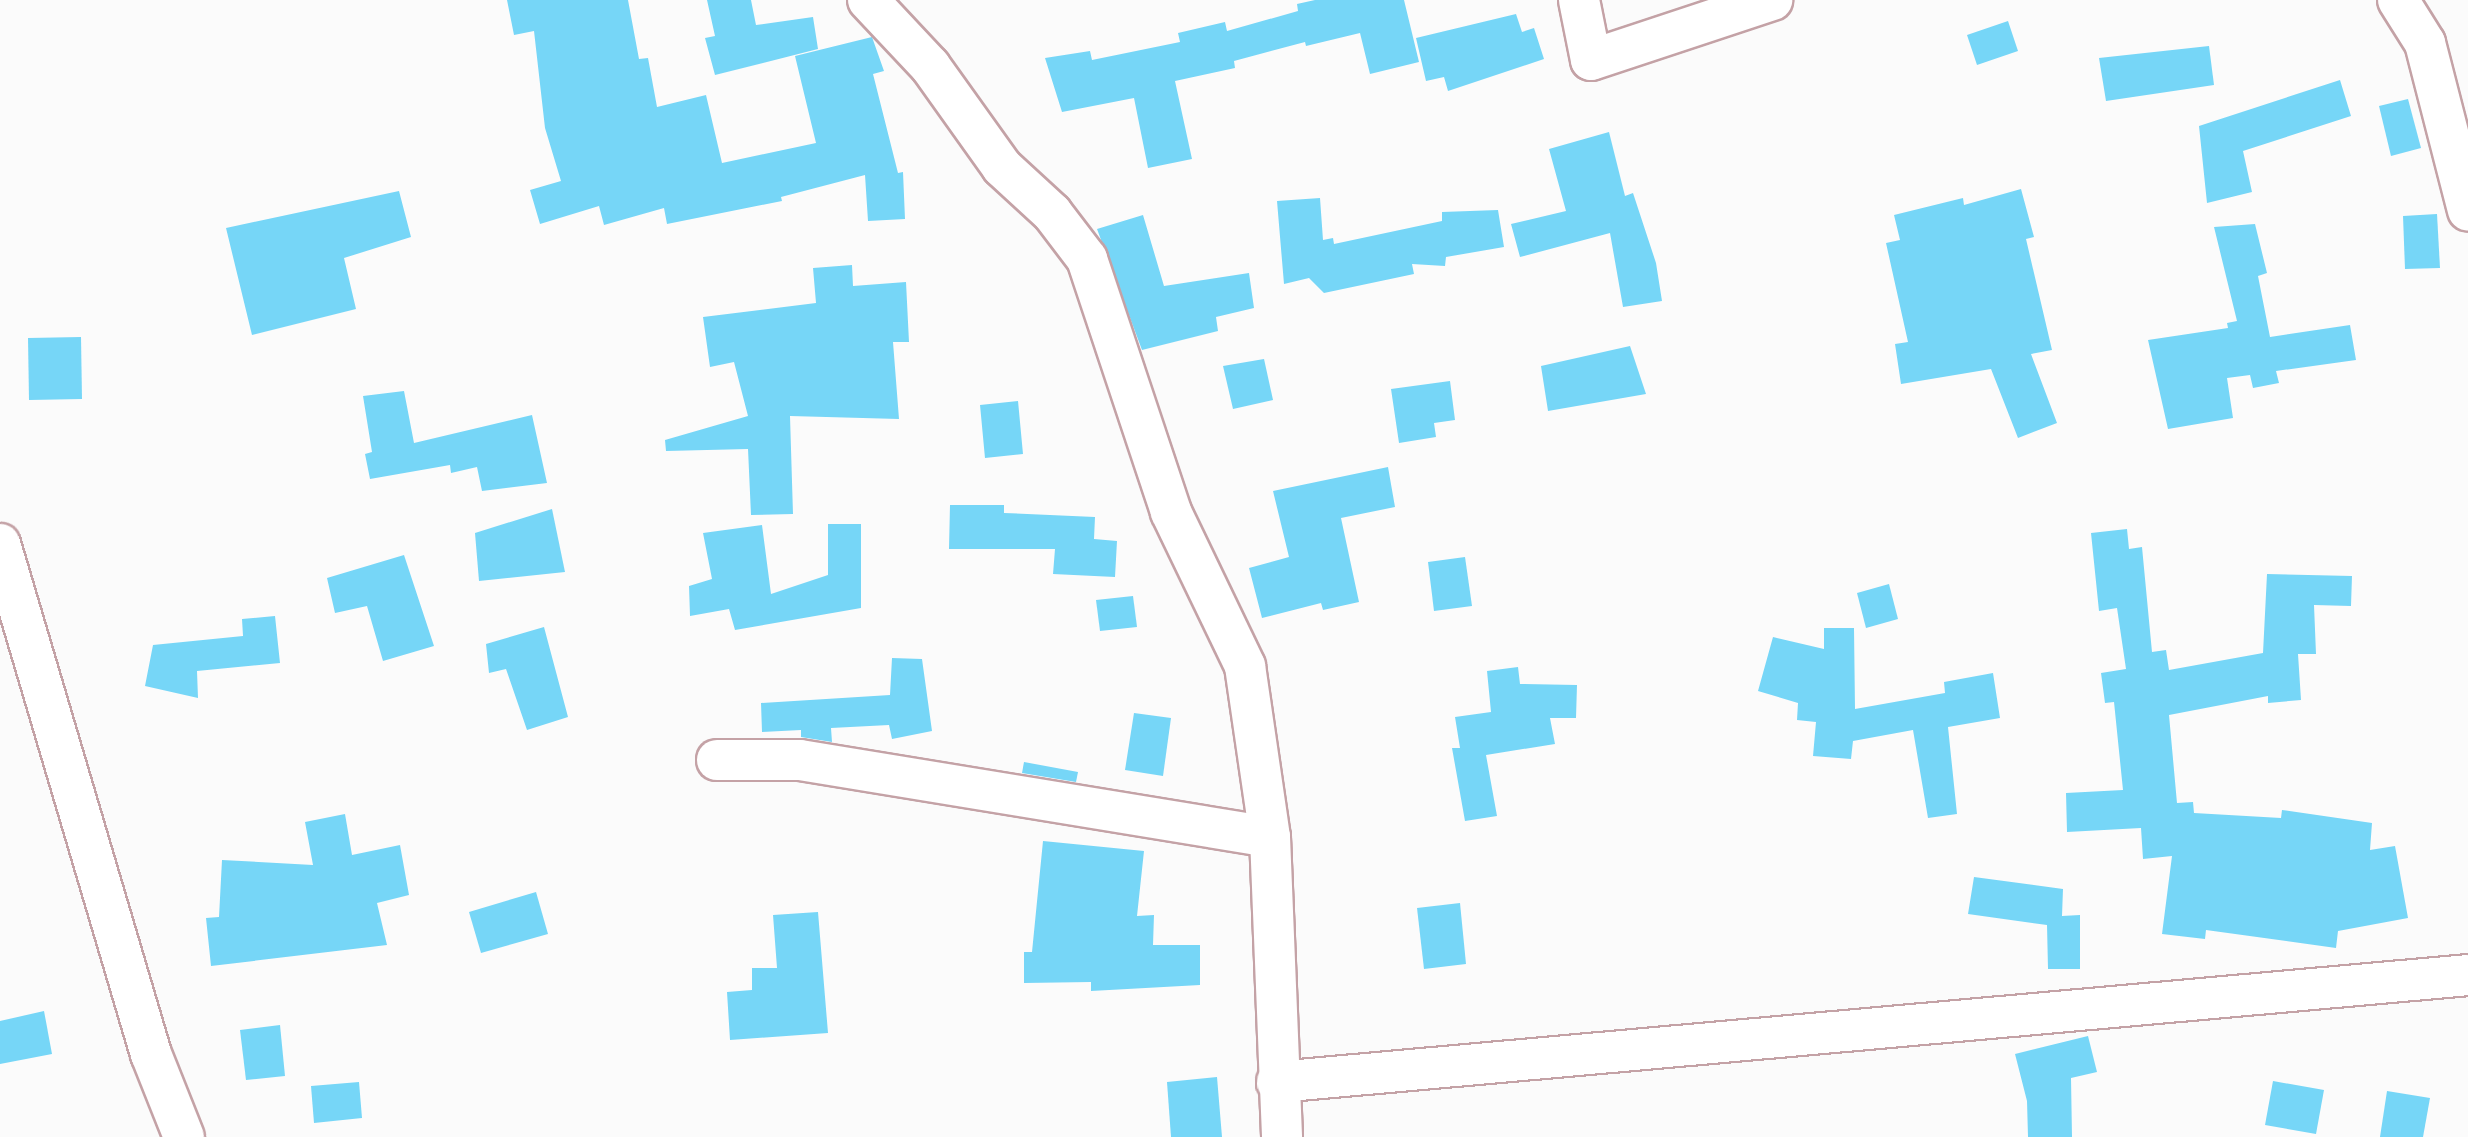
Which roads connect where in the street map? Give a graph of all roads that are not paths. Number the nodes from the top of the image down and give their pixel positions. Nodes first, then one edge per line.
1 (868, 0) edge
2 (1579, 0) edge
3 (1772, 0) edge
4 (2398, 0) edge
5 (2468, 211) edge
6 (0, 544) edge
7 (15, 644) edge
8 (717, 760) dead end
9 (1270, 837) junction
10 (2468, 975) edge
11 (1277, 1082) junction
12 (184, 1137) edge
13 (1282, 1137) edge

1 - 9 street
2 - 3 street
4 - 5 street
6 - 7 street
7 - 12 street
8 - 9 street
9 - 11 street
10 - 11 street
11 - 13 street

